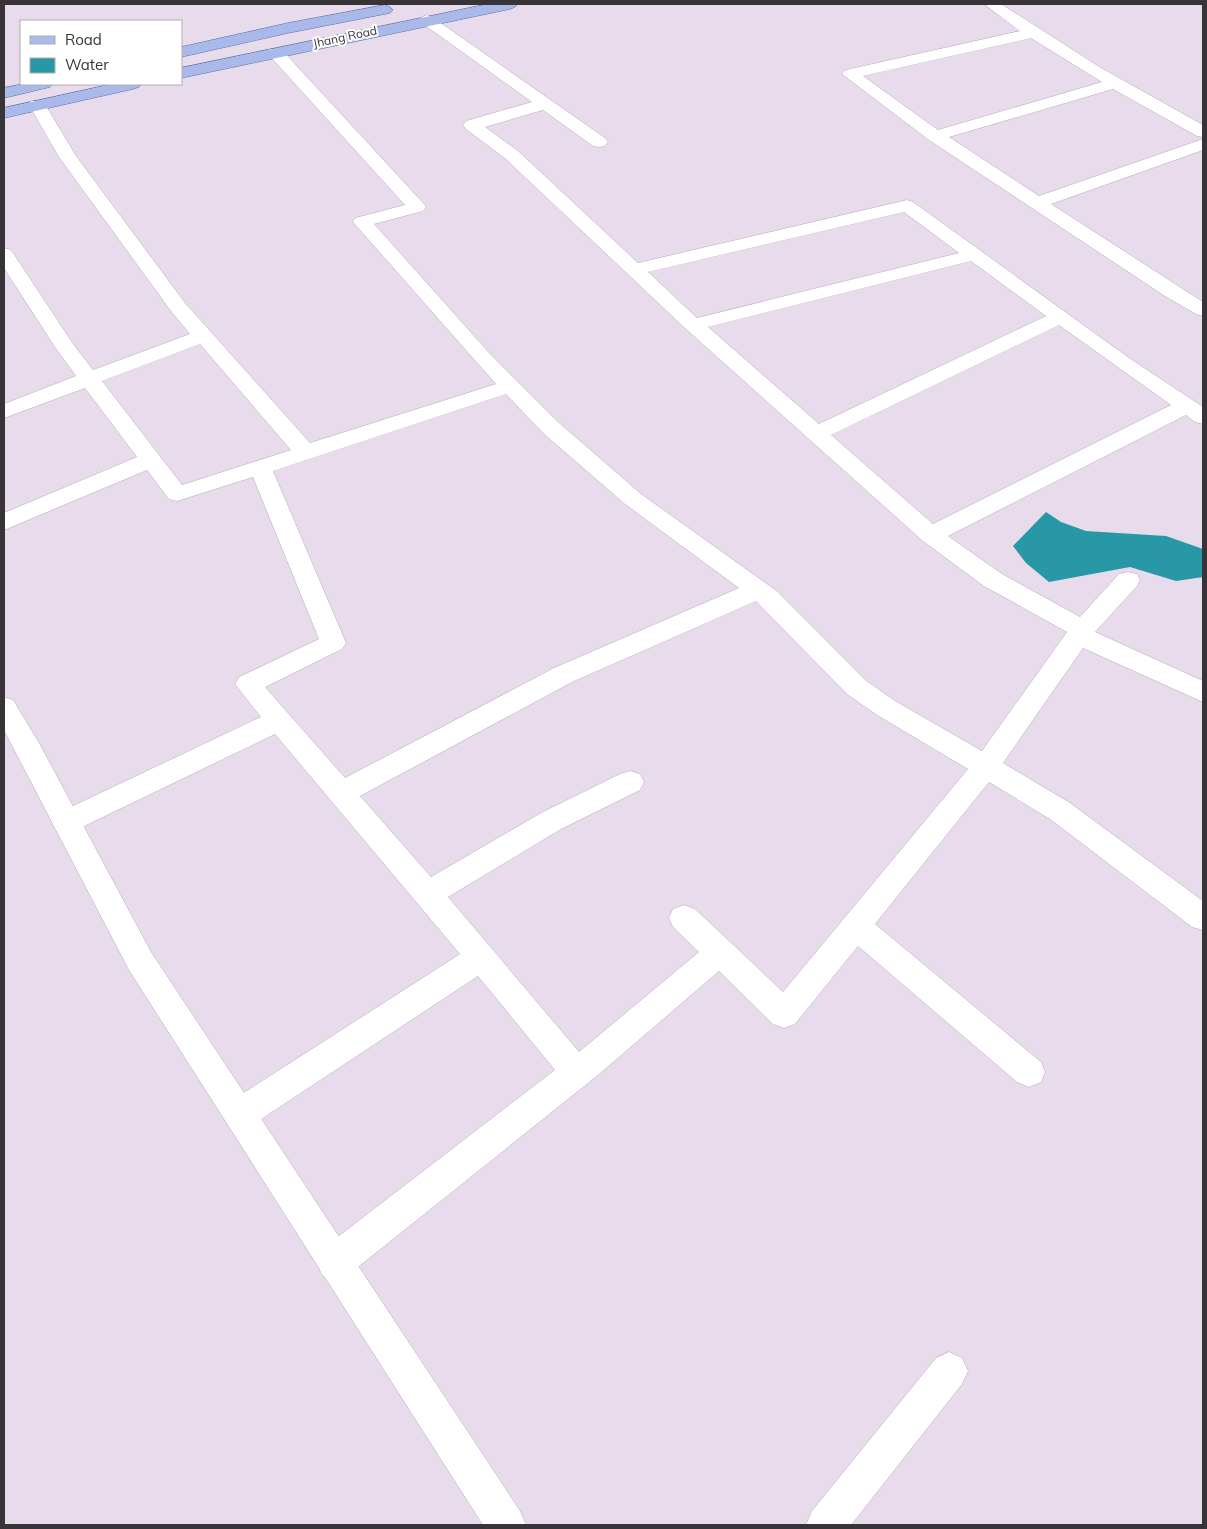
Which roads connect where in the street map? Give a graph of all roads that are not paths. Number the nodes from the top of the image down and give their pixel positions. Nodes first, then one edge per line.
1 (510, 4) edge
2 (992, 4) edge
3 (400, 7) dead end
4 (428, 20) junction
5 (1033, 33) junction
6 (182, 52) edge
7 (276, 52) junction
8 (182, 73) edge
9 (1114, 84) junction
10 (40, 85) edge
11 (128, 85) edge
12 (4, 93) edge
13 (544, 104) junction
14 (37, 106) junction
15 (4, 113) edge
16 (1203, 132) edge
17 (934, 136) junction
18 (599, 142) dead end
19 (1203, 144) edge
20 (1038, 203) junction
21 (4, 254) edge
22 (974, 255) junction
23 (635, 269) junction
24 (1203, 310) edge
25 (1060, 317) junction
26 (693, 325) junction
27 (203, 336) junction
28 (89, 378) junction
29 (510, 386) junction
30 (4, 411) edge
31 (1195, 411) edge
32 (816, 434) junction
33 (305, 452) junction
34 (151, 460) junction
35 (260, 467) junction
36 (4, 522) edge
37 (931, 535) junction
38 (1128, 580) dead end
39 (758, 590) junction
40 (1081, 633) junction
41 (1203, 692) edge
42 (4, 707) edge
43 (278, 720) junction
44 (986, 766) junction
45 (630, 782) dead end
46 (342, 793) junction
47 (66, 822) junction
48 (427, 894) junction
49 (684, 918) dead end
50 (1203, 918) edge
51 (856, 926) junction
52 (719, 953) junction
53 (481, 957) junction
54 (1029, 1072) dead end
55 (576, 1073) junction
56 (240, 1114) junction
57 (335, 1262) junction
58 (949, 1371) dead end
59 (506, 1525) edge
60 (826, 1525) edge

1 - 4 main road, Jhang Road
2 - 5 street
3 - 6 main road, Jhang Road
4 - 7 main road, Jhang Road
4 - 13 street
5 - 9 street
5 - 17 street
7 - 8 main road, Jhang Road
7 - 29 street
9 - 16 street
9 - 17 street
10 - 12 main road
11 - 14 main road
13 - 18 street
13 - 23 street
14 - 15 main road
14 - 27 street
17 - 20 street
19 - 20 street
20 - 24 street
21 - 28 street
22 - 23 street
22 - 25 street
22 - 26 street
23 - 26 street
25 - 31 street
25 - 32 street
26 - 32 street
27 - 28 street
27 - 33 street
28 - 30 street
28 - 34 street
29 - 33 street
29 - 39 street
31 - 37 street
32 - 37 street
33 - 35 street
34 - 35 street
34 - 36 street
35 - 43 street
37 - 40 street
38 - 40 street
39 - 44 street
39 - 46 street
40 - 41 street
40 - 44 street
42 - 47 street
43 - 46 street
43 - 47 street
44 - 50 street
44 - 51 street
45 - 48 street
46 - 48 street
47 - 56 street
48 - 53 street
49 - 52 street
51 - 52 street
51 - 54 street
52 - 55 street
53 - 55 street
53 - 56 street
55 - 57 street
56 - 57 street
57 - 59 street
58 - 60 street

